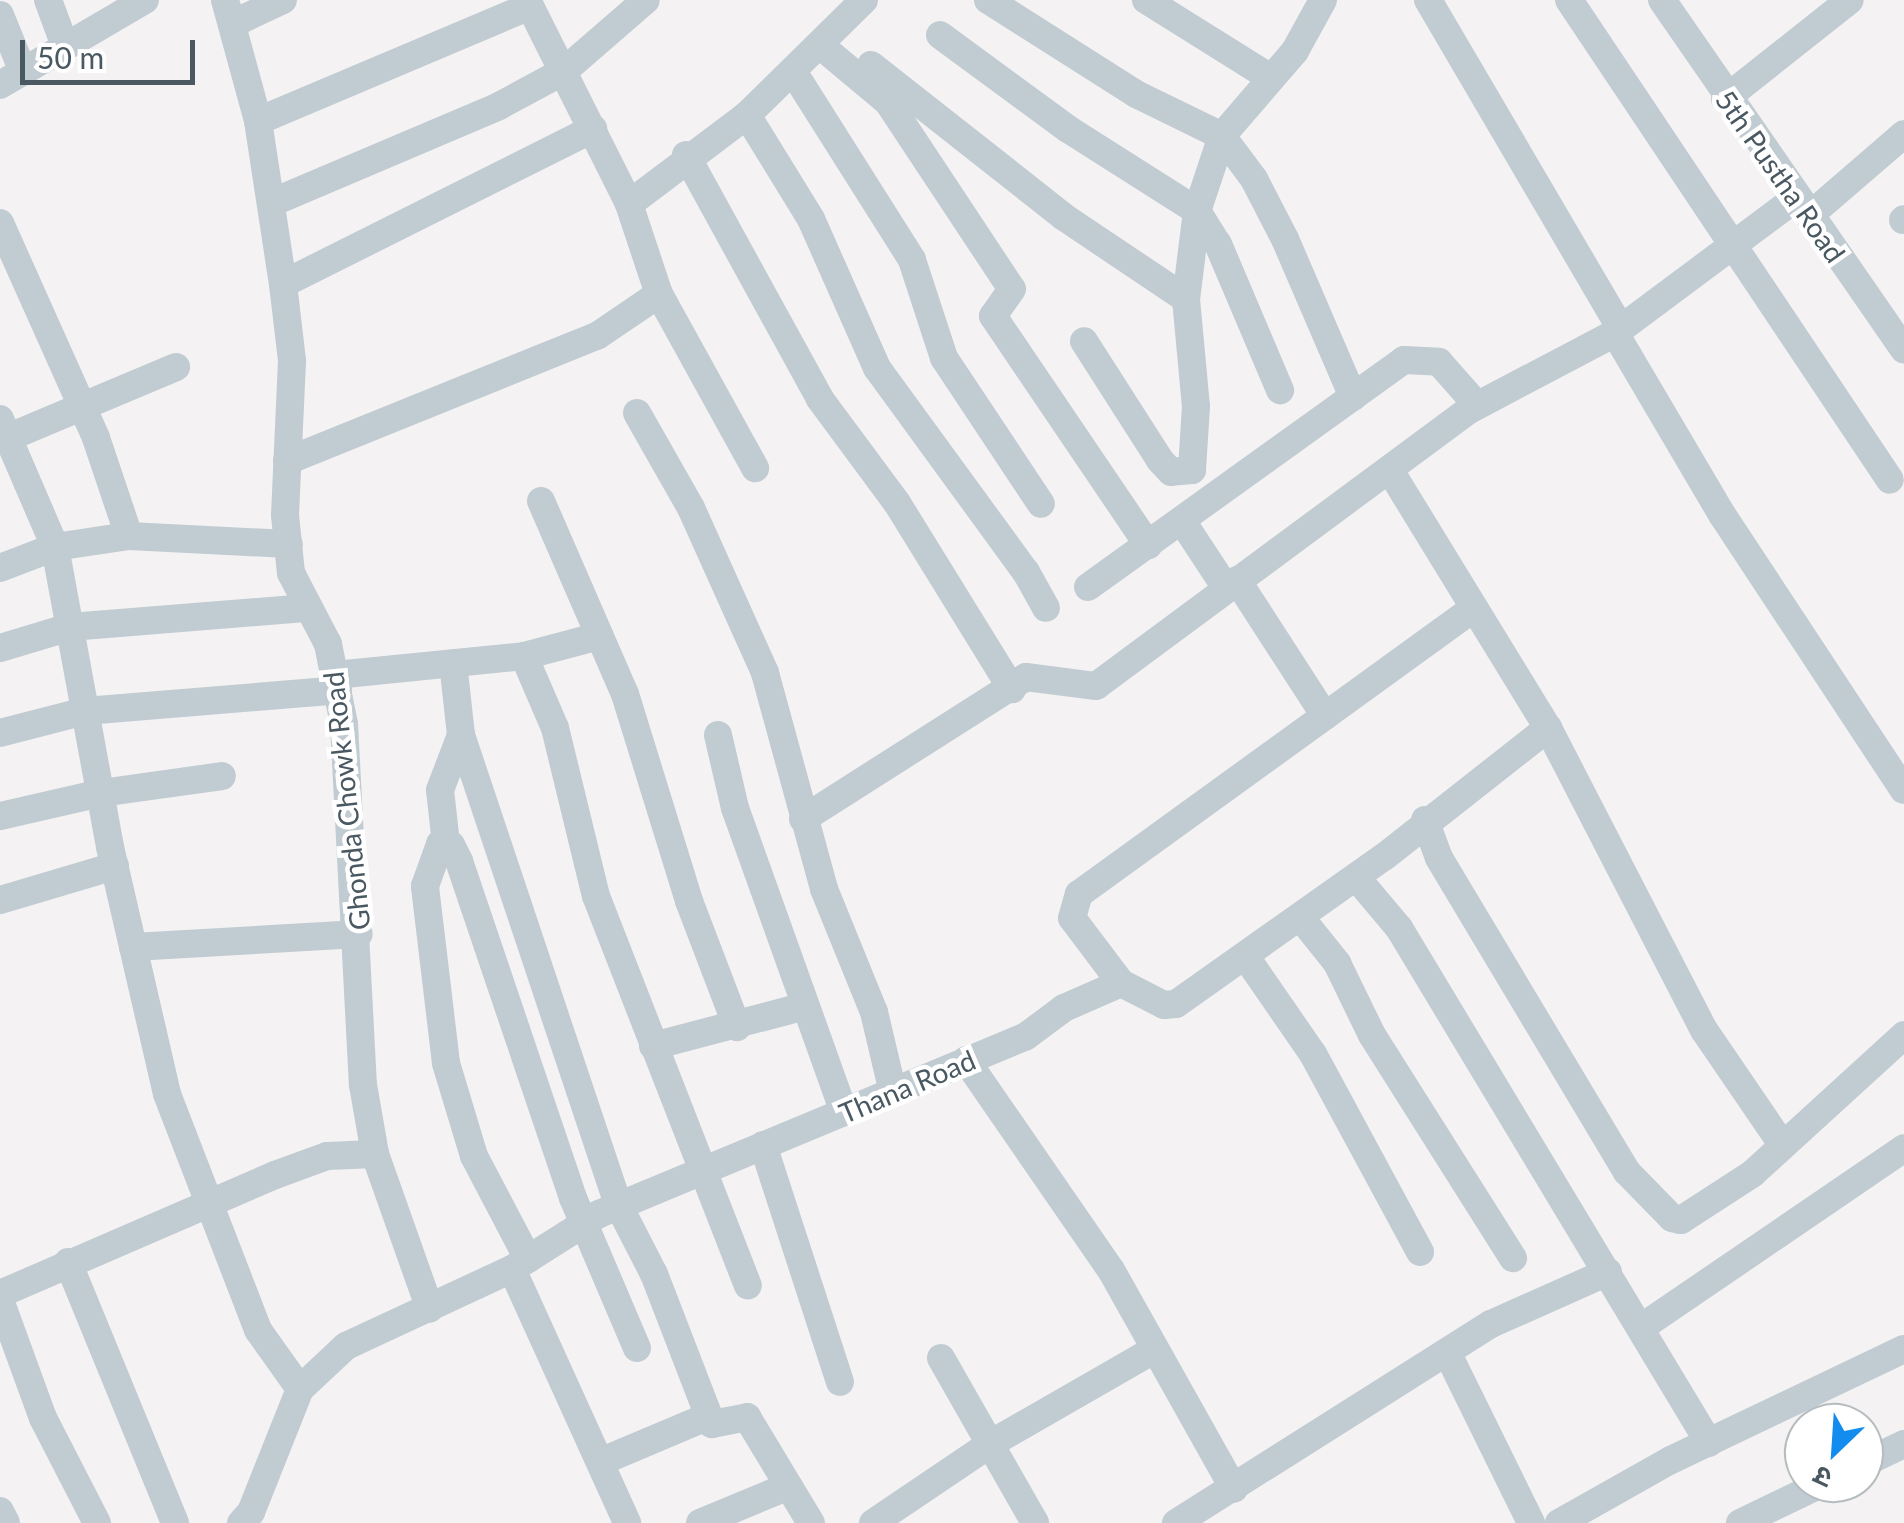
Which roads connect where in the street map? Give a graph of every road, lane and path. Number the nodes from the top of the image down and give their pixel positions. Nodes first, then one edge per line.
1 (48, 0) edge
2 (283, 0) edge
3 (646, 0) edge
4 (864, 0) edge
5 (988, 0) edge
6 (1146, 0) edge
7 (1428, 0) edge
8 (1568, 0) edge
9 (1662, 0) edge
10 (1850, 0) edge
11 (134, 2) edge
12 (1320, 2) edge
13 (529, 3) edge
14 (230, 12) edge
15 (0, 15) edge
16 (940, 35) dead end
17 (824, 42) junction
18 (66, 46) junction
19 (564, 71) junction
20 (794, 72) junction
21 (11, 78) edge
22 (1271, 78) junction
23 (1725, 98) junction
24 (748, 115) junction
25 (258, 121) junction
26 (593, 129) junction
27 (1904, 134) edge
28 (1222, 136) junction
29 (686, 155) junction
30 (271, 203) junction
31 (630, 204) junction
32 (1802, 207) junction
33 (1197, 212) junction
34 (0, 224) edge
35 (1735, 248) junction
36 (284, 284) junction
37 (658, 294) junction
38 (1186, 299) junction
39 (1618, 331) junction
40 (1084, 341) dead end
41 (1904, 349) edge
42 (176, 367) dead end
43 (1280, 390) dead end
44 (1354, 397) junction
45 (1477, 405) junction
46 (80, 406) junction
47 (638, 414) dead end
48 (3, 433) edge
49 (287, 462) junction
50 (755, 468) dead end
51 (1391, 472) junction
52 (1890, 480) dead end
53 (541, 501) dead end
54 (1040, 504) dead end
55 (1182, 520) junction
56 (129, 536) junction
57 (289, 544) junction
58 (1148, 545) junction
59 (55, 548) junction
60 (0, 568) edge
61 (1232, 584) junction
62 (1088, 587) dead end
63 (308, 608) junction
64 (1046, 608) dead end
65 (1471, 610) junction
66 (70, 627) junction
67 (599, 636) junction
68 (0, 648) edge
69 (524, 656) junction
70 (453, 663) junction
71 (336, 683) junction
72 (1012, 689) junction
73 (85, 711) junction
74 (1325, 716) junction
75 (1548, 728) junction
76 (0, 733) edge
77 (461, 735) junction
78 (718, 735) dead end
79 (222, 776) dead end
80 (1904, 790) edge
81 (101, 793) junction
82 (0, 816) edge
83 (803, 819) junction
84 (1425, 820) junction
85 (446, 844) junction
86 (115, 866) junction
87 (1356, 878) junction
88 (0, 900) edge
89 (1301, 918) junction
90 (360, 934) junction
91 (133, 948) junction
92 (1246, 957) junction
93 (1121, 983) junction
94 (805, 1006) junction
95 (737, 1027) junction
96 (1902, 1041) edge
97 (653, 1046) junction
98 (966, 1060) junction
99 (892, 1088) junction
100 (844, 1112) junction
101 (763, 1146) junction
102 (1783, 1146) junction
103 (1904, 1148) edge
104 (375, 1154) junction
105 (699, 1172) junction
106 (208, 1201) junction
107 (619, 1206) junction
108 (587, 1222) junction
109 (1420, 1252) dead end
110 (1513, 1258) dead end
111 (68, 1262) junction
112 (520, 1264) junction
113 (1608, 1272) junction
114 (748, 1284) dead end
115 (0, 1297) edge
116 (430, 1309) junction
117 (1642, 1327) junction
118 (638, 1348) dead end
119 (1904, 1349) edge
120 (1152, 1352) junction
121 (1447, 1352) junction
122 (941, 1358) dead end
123 (840, 1382) dead end
124 (300, 1389) junction
125 (709, 1416) junction
126 (1709, 1442) junction
127 (990, 1444) junction
128 (600, 1462) junction
129 (789, 1486) junction
130 (1234, 1488) junction
131 (1784, 1502) edge
132 (0, 1511) edge
133 (710, 1521) edge
134 (6, 1523) edge
135 (97, 1523) edge
136 (176, 1523) edge
137 (241, 1523) edge
138 (627, 1523) edge
139 (811, 1523) edge
140 (872, 1523) edge
141 (1035, 1523) edge
142 (1176, 1523) edge
143 (1531, 1523) edge
144 (1559, 1523) edge
145 (1740, 1523) edge

1 - 18 street
2 - 14 street
3 - 19 street
4 - 17 street
5 - 28 street
6 - 22 street
7 - 39 street
8 - 35 street
9 - 23 street, 5th Pustha Road
10 - 23 street
11 - 18 street
12 - 22 street
13 - 19 street
13 - 25 street
14 - 25 street, Ghonda Chowk Road
15 - 21 street
16 - 33 street
17 - 20 street
17 - 38 street
17 - 58 street
18 - 21 street
19 - 26 street
19 - 30 street
20 - 24 street
20 - 54 street
22 - 28 street
23 - 32 street, 5th Pustha Road
24 - 29 street
24 - 64 street
25 - 30 street, Ghonda Chowk Road
26 - 31 street
26 - 36 street
27 - 32 street
28 - 33 street
28 - 44 street
29 - 31 street
29 - 72 street
30 - 36 street, Ghonda Chowk Road
31 - 37 street
32 - 35 street
32 - 41 street, 5th Pustha Road
33 - 38 street
33 - 43 street
34 - 46 street
35 - 39 street
35 - 52 street
36 - 49 street, Ghonda Chowk Road
37 - 49 street
37 - 50 street
38 - 40 street
39 - 45 street
39 - 80 street
42 - 46 street
44 - 45 street
44 - 55 street
45 - 51 street
46 - 48 street
46 - 56 street
47 - 83 street
48 - 59 street
49 - 57 street, Ghonda Chowk Road
51 - 61 street
51 - 65 street
53 - 67 street
55 - 58 street
55 - 61 street
56 - 57 street
56 - 59 street
57 - 63 street, Ghonda Chowk Road
58 - 62 street
59 - 60 street
59 - 66 street
61 - 72 street
61 - 74 street
63 - 66 street
63 - 71 street, Ghonda Chowk Road
65 - 74 street
65 - 75 street
66 - 68 street
66 - 73 street
67 - 69 street
67 - 95 street
69 - 70 street
69 - 97 street
70 - 71 street
70 - 77 street
71 - 73 street
71 - 90 street, Ghonda Chowk Road
72 - 83 street
73 - 76 street
73 - 81 street
74 - 93 street
75 - 84 street
75 - 102 street
77 - 85 street
77 - 107 street
78 - 94 street
79 - 81 street
81 - 82 street
81 - 86 street
83 - 99 street
84 - 87 street
84 - 102 street
85 - 108 street
85 - 112 street
86 - 88 street
86 - 91 street
87 - 89 street
87 - 113 street
89 - 92 street
89 - 110 street
90 - 91 street
90 - 104 street, Ghonda Chowk Road
91 - 106 street
92 - 93 street
92 - 109 street
93 - 98 street, Thana Road
94 - 95 street
94 - 100 street
95 - 97 street
96 - 102 street
97 - 105 street
98 - 99 street, Thana Road
98 - 120 street
99 - 100 street, Thana Road
100 - 101 street, Thana Road
101 - 105 street, Thana Road
101 - 123 street
103 - 117 street
104 - 106 street
104 - 116 street, Ghonda Chowk Road
105 - 107 street, Thana Road
105 - 114 street
106 - 111 street
106 - 124 street
107 - 108 street, Thana Road
107 - 125 street
108 - 112 street, Thana Road
108 - 118 street
111 - 115 street
111 - 136 street
112 - 116 street, Thana Road
112 - 128 street
113 - 117 street
113 - 121 street
115 - 135 street
116 - 124 street, Thana Road
117 - 126 street
119 - 126 street
120 - 127 street
120 - 130 street
121 - 130 street
121 - 143 street
122 - 127 street
124 - 137 street, Thana Road
125 - 128 street
125 - 129 street
126 - 144 street
127 - 140 street
127 - 141 street
128 - 138 street
129 - 133 street
129 - 139 street
130 - 142 street
131 - 145 street
132 - 134 street

